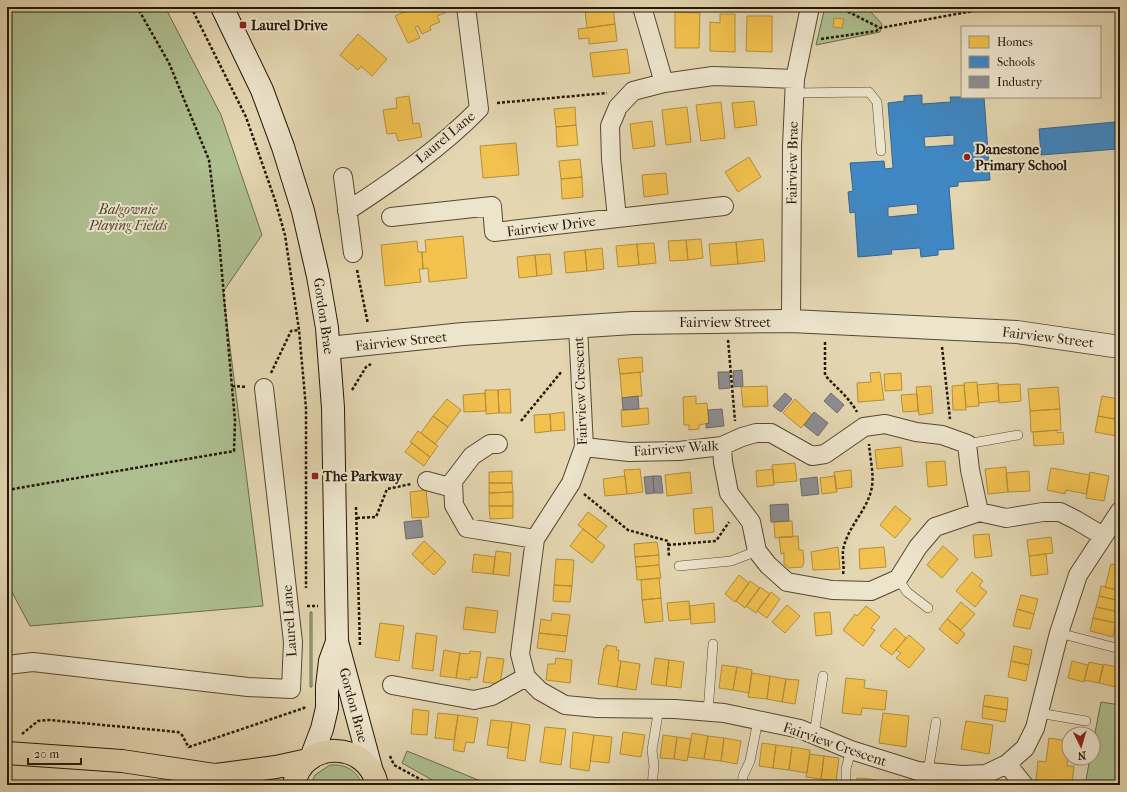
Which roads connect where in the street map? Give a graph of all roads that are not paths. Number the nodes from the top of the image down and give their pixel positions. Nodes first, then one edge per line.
1 (222, 7) edge
2 (466, 7) edge
3 (642, 7) edge
4 (810, 7) edge
5 (664, 83) junction
6 (795, 86) junction
7 (881, 151) dead end
8 (343, 177) dead end
9 (724, 206) dead end
10 (348, 211) junction
11 (391, 217) dead end
12 (617, 218) junction
13 (353, 253) road end
14 (790, 321) junction
15 (578, 327) junction
16 (1120, 347) edge
17 (329, 348) junction
18 (264, 388) road end
19 (1018, 435) dead end
20 (960, 441) junction
21 (730, 443) junction
22 (498, 444) dead end
23 (584, 447) junction
24 (427, 481) road end
25 (454, 488) junction
26 (1120, 511) edge
27 (979, 512) junction
28 (1103, 536) junction
29 (535, 539) junction
30 (757, 551) junction
31 (679, 566) road end
32 (898, 579) junction
33 (928, 608) dead end
34 (1060, 633) junction
35 (337, 642) junction
36 (713, 644) dead end
37 (1120, 649) edge
38 (7, 665) edge
39 (823, 676) dead end
40 (526, 677) junction
41 (392, 685) dead end
42 (659, 708) junction
43 (708, 712) junction
44 (1039, 713) junction
45 (758, 720) junction
46 (1086, 721) dead end
47 (936, 722) dead end
48 (814, 734) junction
49 (12, 745) edge
50 (851, 750) junction
51 (310, 759) junction
52 (1007, 764) junction
53 (928, 772) junction
54 (215, 775) junction
55 (374, 777) edge
56 (239, 785) edge
57 (294, 785) edge
58 (394, 785) edge
59 (652, 785) edge
60 (742, 785) edge
61 (846, 785) edge
62 (1024, 785) edge

1 - 17 main road, Gordon Brae
2 - 10 street, Laurel Lane
3 - 5 street
4 - 6 street, Fairview Brae
5 - 6 street
5 - 12 street
6 - 7 lane
6 - 14 street, Fairview Brae
8 - 10 street
9 - 12 street, Fairview Drive
10 - 13 street
11 - 12 street, Fairview Drive
14 - 15 main road, Fairview Street
14 - 16 main road, Fairview Street
15 - 17 main road, Fairview Street
15 - 23 street, Fairview Crescent
17 - 35 main road, Gordon Brae
18 - 38 street, Laurel Lane
19 - 20 lane
20 - 21 street, Fairview Walk
20 - 27 street
21 - 23 street, Fairview Walk
21 - 30 street
22 - 25 street
23 - 29 street, Fairview Crescent
24 - 25 street
25 - 29 street
26 - 28 street, Fairview Crescent
27 - 28 street
27 - 32 street
28 - 34 street, Fairview Crescent
29 - 40 street, Fairview Crescent
30 - 31 lane
30 - 32 street
32 - 33 lane
34 - 37 lane
34 - 44 street, Fairview Crescent
35 - 51 main road, Gordon Brae
35 - 55 main road, Gordon Brae
36 - 43 lane
39 - 48 lane
40 - 41 street
40 - 42 street, Fairview Crescent
42 - 43 street, Fairview Crescent
42 - 59 lane
43 - 45 street, Fairview Crescent
44 - 46 lane
44 - 52 street, Fairview Crescent
45 - 48 street, Fairview Crescent
45 - 60 lane
47 - 53 lane
48 - 50 street, Fairview Crescent
49 - 54 main road
50 - 53 street, Fairview Crescent
50 - 61 lane
51 - 54 main road
51 - 55 main road
51 - 57 main road
52 - 53 street, Fairview Crescent
52 - 62 street
54 - 56 main road
55 - 58 main road

